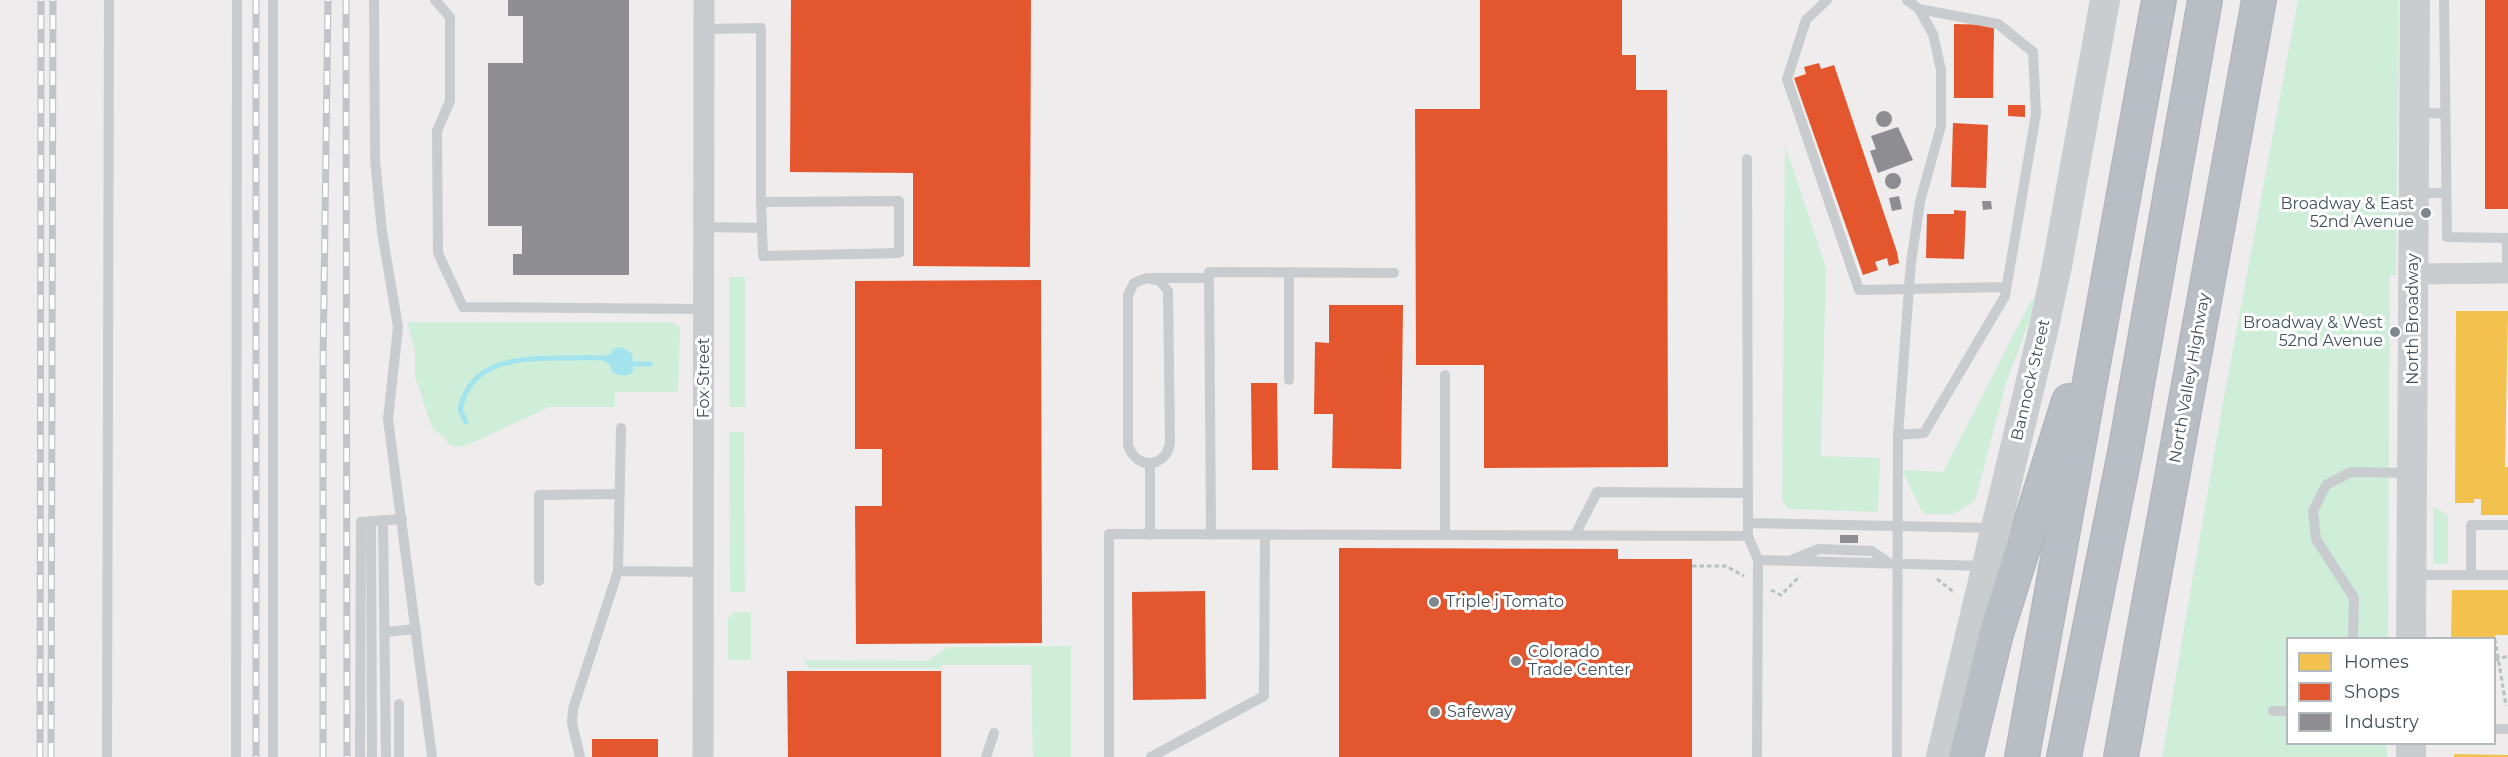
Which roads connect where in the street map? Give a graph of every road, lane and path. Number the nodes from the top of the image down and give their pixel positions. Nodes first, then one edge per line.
1 (109, 0) edge
2 (237, 0) edge
3 (273, 0) edge
4 (374, 0) edge
5 (435, 0) edge
6 (704, 0) edge
7 (1827, 0) edge
8 (1907, 0) edge
9 (2105, 0) edge
10 (2159, 0) edge
11 (2205, 0) edge
12 (2259, 0) edge
13 (1815, 4) edge
14 (2430, 7) edge
15 (1919, 9) junction
16 (704, 29) junction
17 (2414, 112) junction
18 (2445, 114) junction
19 (1747, 159) dead end
20 (2414, 193) junction
21 (2446, 193) junction
22 (761, 202) junction
23 (2121, 214) junction
24 (704, 227) junction
25 (762, 228) junction
26 (1288, 272) junction
27 (1394, 273) dead end
28 (2508, 273) edge
29 (2413, 274) junction
30 (1147, 278) junction
31 (1209, 278) junction
32 (2006, 287) junction
33 (1909, 289) junction
34 (704, 309) junction
35 (1445, 375) dead end
36 (1290, 380) dead end
37 (621, 428) dead end
38 (1898, 435) junction
39 (1150, 464) junction
40 (2412, 473) junction
41 (1748, 493) junction
42 (620, 494) junction
43 (402, 519) junction
44 (377, 521) junction
45 (1748, 523) junction
46 (2508, 525) edge
47 (1898, 526) junction
48 (1996, 528) junction
49 (1150, 535) junction
50 (1211, 535) junction
51 (1265, 535) junction
52 (1445, 535) junction
53 (1575, 535) junction
54 (1748, 536) junction
55 (1758, 560) junction
56 (1894, 564) junction
57 (1987, 566) junction
58 (618, 571) junction
59 (704, 572) junction
60 (2412, 575) junction
61 (2471, 575) junction
62 (2508, 575) edge
63 (539, 581) dead end
64 (416, 629) junction
65 (385, 632) junction
66 (2353, 637) edge
67 (2411, 637) edge
68 (2508, 656) edge
69 (2497, 659) edge
70 (2501, 679) junction
71 (2508, 679) edge
72 (399, 705) dead end
73 (2506, 706) dead end
74 (2272, 711) dead end
75 (2286, 711) edge
76 (994, 733) dead end
77 (107, 757) edge
78 (237, 757) edge
79 (273, 757) edge
80 (360, 757) edge
81 (372, 757) edge
82 (386, 757) edge
83 (399, 757) edge
84 (432, 757) edge
85 (580, 757) edge
86 (703, 757) edge
87 (986, 757) edge
88 (1109, 757) edge
89 (1151, 757) edge
90 (1757, 757) edge
91 (1897, 757) edge
92 (1941, 757) edge
93 (1966, 757) edge
94 (2022, 757) edge
95 (2064, 757) edge
96 (2121, 757) edge

1 - 77 lane
2 - 78 lane
3 - 79 lane
4 - 43 lane
5 - 34 lane
6 - 16 street, Fox Street
7 - 13 lane
8 - 15 lane
9 - 48 street, Bannock Street
10 - 23 highway
11 - 95 highway
12 - 96 highway, North Valley Highway
13 - 33 lane
14 - 17 street, North Broadway
14 - 18 lane
15 - 32 lane
15 - 33 lane
16 - 22 lane
16 - 24 street, Fox Street
17 - 18 lane
17 - 20 street, North Broadway
18 - 21 lane
19 - 41 lane
20 - 21 lane
20 - 29 street, North Broadway
21 - 28 lane
22 - 25 lane
22 - 25 lane
23 - 93 highway
23 - 94 highway
24 - 25 lane
24 - 34 street, Fox Street
26 - 27 lane
26 - 31 lane
26 - 36 lane
28 - 29 street
29 - 40 street, North Broadway
30 - 31 lane
30 - 39 lane
30 - 39 lane
31 - 50 lane
32 - 33 lane
32 - 38 lane
33 - 38 lane
34 - 59 street, Fox Street
35 - 52 lane
37 - 42 lane
38 - 47 lane
39 - 49 lane
40 - 60 street, North Broadway
40 - 66 lane
41 - 45 lane
41 - 53 lane
42 - 58 lane
42 - 63 lane
43 - 44 lane
43 - 64 lane
44 - 65 lane
44 - 80 lane
44 - 81 lane
45 - 47 lane
45 - 54 lane
46 - 61 lane
47 - 48 lane
47 - 56 lane
48 - 57 street, Bannock Street
49 - 50 lane
49 - 88 lane
50 - 51 lane
51 - 52 lane
51 - 89 lane
52 - 53 lane
53 - 54 lane
54 - 55 lane
55 - 56 lane
55 - 90 lane
56 - 57 lane
56 - 91 lane
57 - 92 street, Bannock Street
58 - 59 lane
58 - 85 lane
59 - 86 street, Fox Street
60 - 61 lane
60 - 67 street, North Broadway
61 - 62 lane
64 - 65 lane
64 - 84 lane
65 - 82 lane
68 - 69 path
69 - 70 path
70 - 71 path
70 - 73 path
72 - 83 lane
74 - 75 lane
76 - 87 lane

